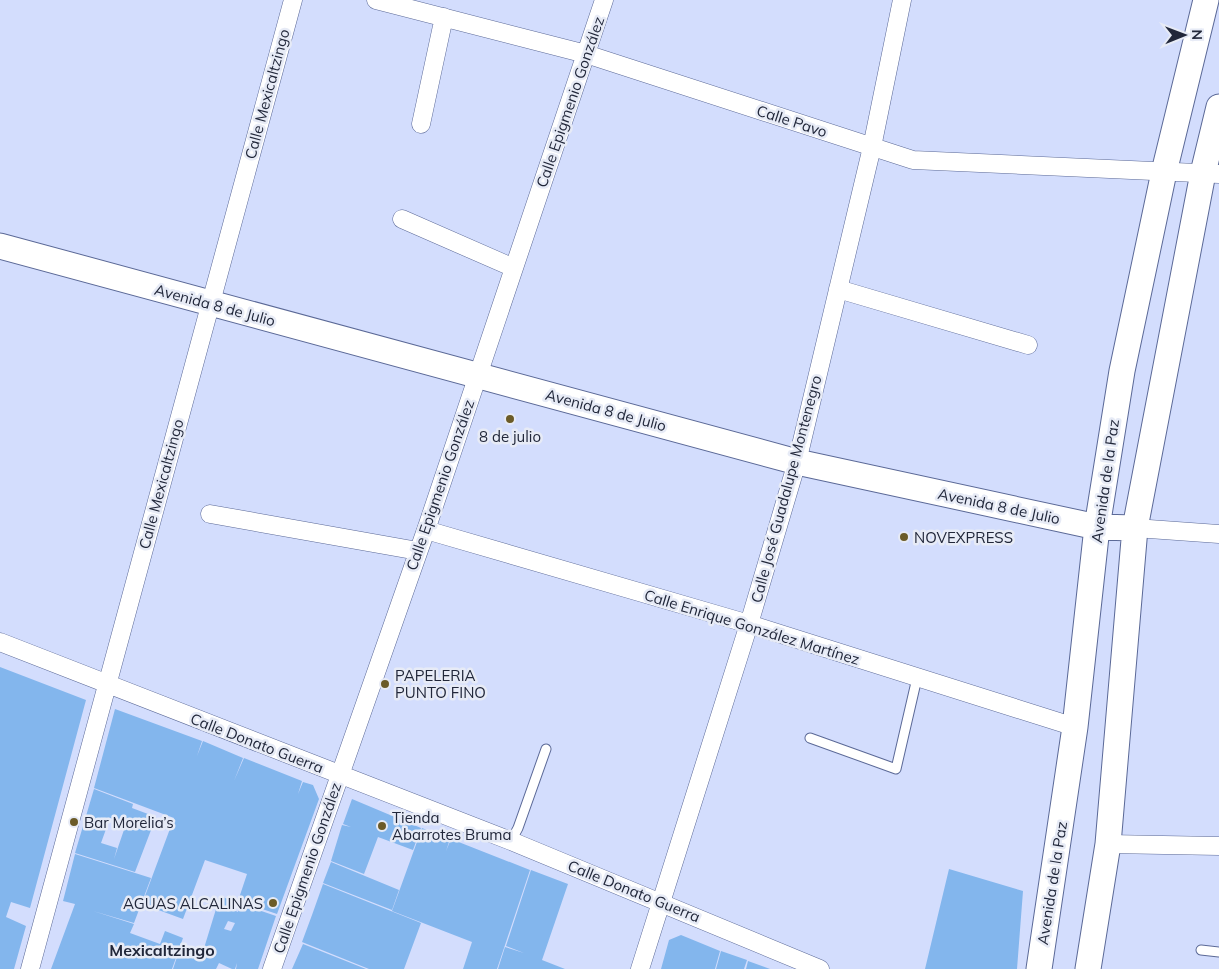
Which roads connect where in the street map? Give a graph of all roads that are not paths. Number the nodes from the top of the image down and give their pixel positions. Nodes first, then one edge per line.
1 (293, 0) edge
2 (376, 0) edge
3 (604, 0) edge
4 (902, 0) edge
5 (1206, 0) edge
6 (444, 18) junction
7 (586, 54) junction
8 (1219, 107) edge
9 (421, 124) dead end
10 (872, 147) junction
11 (1164, 172) junction
12 (1211, 174) edge
13 (402, 219) dead end
14 (0, 246) edge
15 (514, 268) junction
16 (838, 289) junction
17 (210, 304) junction
18 (1028, 345) dead end
19 (478, 375) junction
20 (797, 462) junction
21 (210, 514) dead end
22 (1097, 527) junction
23 (1136, 528) junction
24 (426, 530) junction
25 (1219, 534) edge
26 (418, 552) junction
27 (749, 624) junction
28 (0, 642) edge
29 (917, 678) junction
30 (106, 684) junction
31 (1076, 727) junction
32 (810, 738) dead end
33 (546, 749) dead end
34 (340, 775) junction
35 (511, 841) junction
36 (1108, 844) junction
37 (1219, 846) edge
38 (661, 902) junction
39 (1201, 950) dead end
40 (1219, 952) edge
41 (30, 969) edge
42 (272, 969) edge
43 (640, 969) edge
44 (820, 969) edge
45 (1039, 969) edge
46 (1088, 969) edge

1 - 17 street, Calle Mexicaltzingo
2 - 6 street, Calle Pavo
3 - 7 street, Calle Epigmenio González
4 - 10 street, Calle José Guadalupe Montenegro
5 - 11 street, Avenida de la Paz
6 - 7 street, Calle Pavo
6 - 9 street
7 - 10 street, Calle Pavo
7 - 15 street, Calle Epigmenio González
8 - 12 street
10 - 11 street, Calle Pavo
10 - 16 street, Calle José Guadalupe Montenegro
11 - 12 street, Calle Pavo
11 - 22 street, Avenida de la Paz
12 - 23 street
13 - 15 street
14 - 17 street, Avenida 8 de Julio
15 - 19 street, Calle Epigmenio González
16 - 18 street
16 - 20 street, Calle José Guadalupe Montenegro
17 - 19 street, Avenida 8 de Julio
17 - 30 street, Calle Mexicaltzingo
19 - 20 street, Avenida 8 de Julio
19 - 24 street, Calle Epigmenio González
20 - 22 street, Avenida 8 de Julio
20 - 27 street, Calle José Guadalupe Montenegro
21 - 26 street
22 - 23 street, Avenida 8 de Julio
22 - 31 street, Avenida de la Paz
23 - 25 street, Avenida 8 de Julio
23 - 36 street
24 - 26 street, Calle Epigmenio González
24 - 27 street, Calle Enrique González Martínez
26 - 34 street, Calle Epigmenio González
27 - 29 street, Calle Enrique González Martínez
27 - 38 street, Calle José Guadalupe Montenegro
28 - 30 street, Calle Donato Guerra
29 - 31 street, Calle Enrique González Martínez
29 - 32 lane
30 - 34 street, Calle Donato Guerra
30 - 41 street, Calle Mexicaltzingo
31 - 45 street, Avenida de la Paz
33 - 35 lane
34 - 35 street, Calle Donato Guerra
34 - 42 street, Calle Epigmenio González
35 - 38 street, Calle Donato Guerra
36 - 37 street
36 - 46 street
38 - 43 street, Calle José Guadalupe Montenegro
38 - 44 street, Calle Donato Guerra
39 - 40 lane

